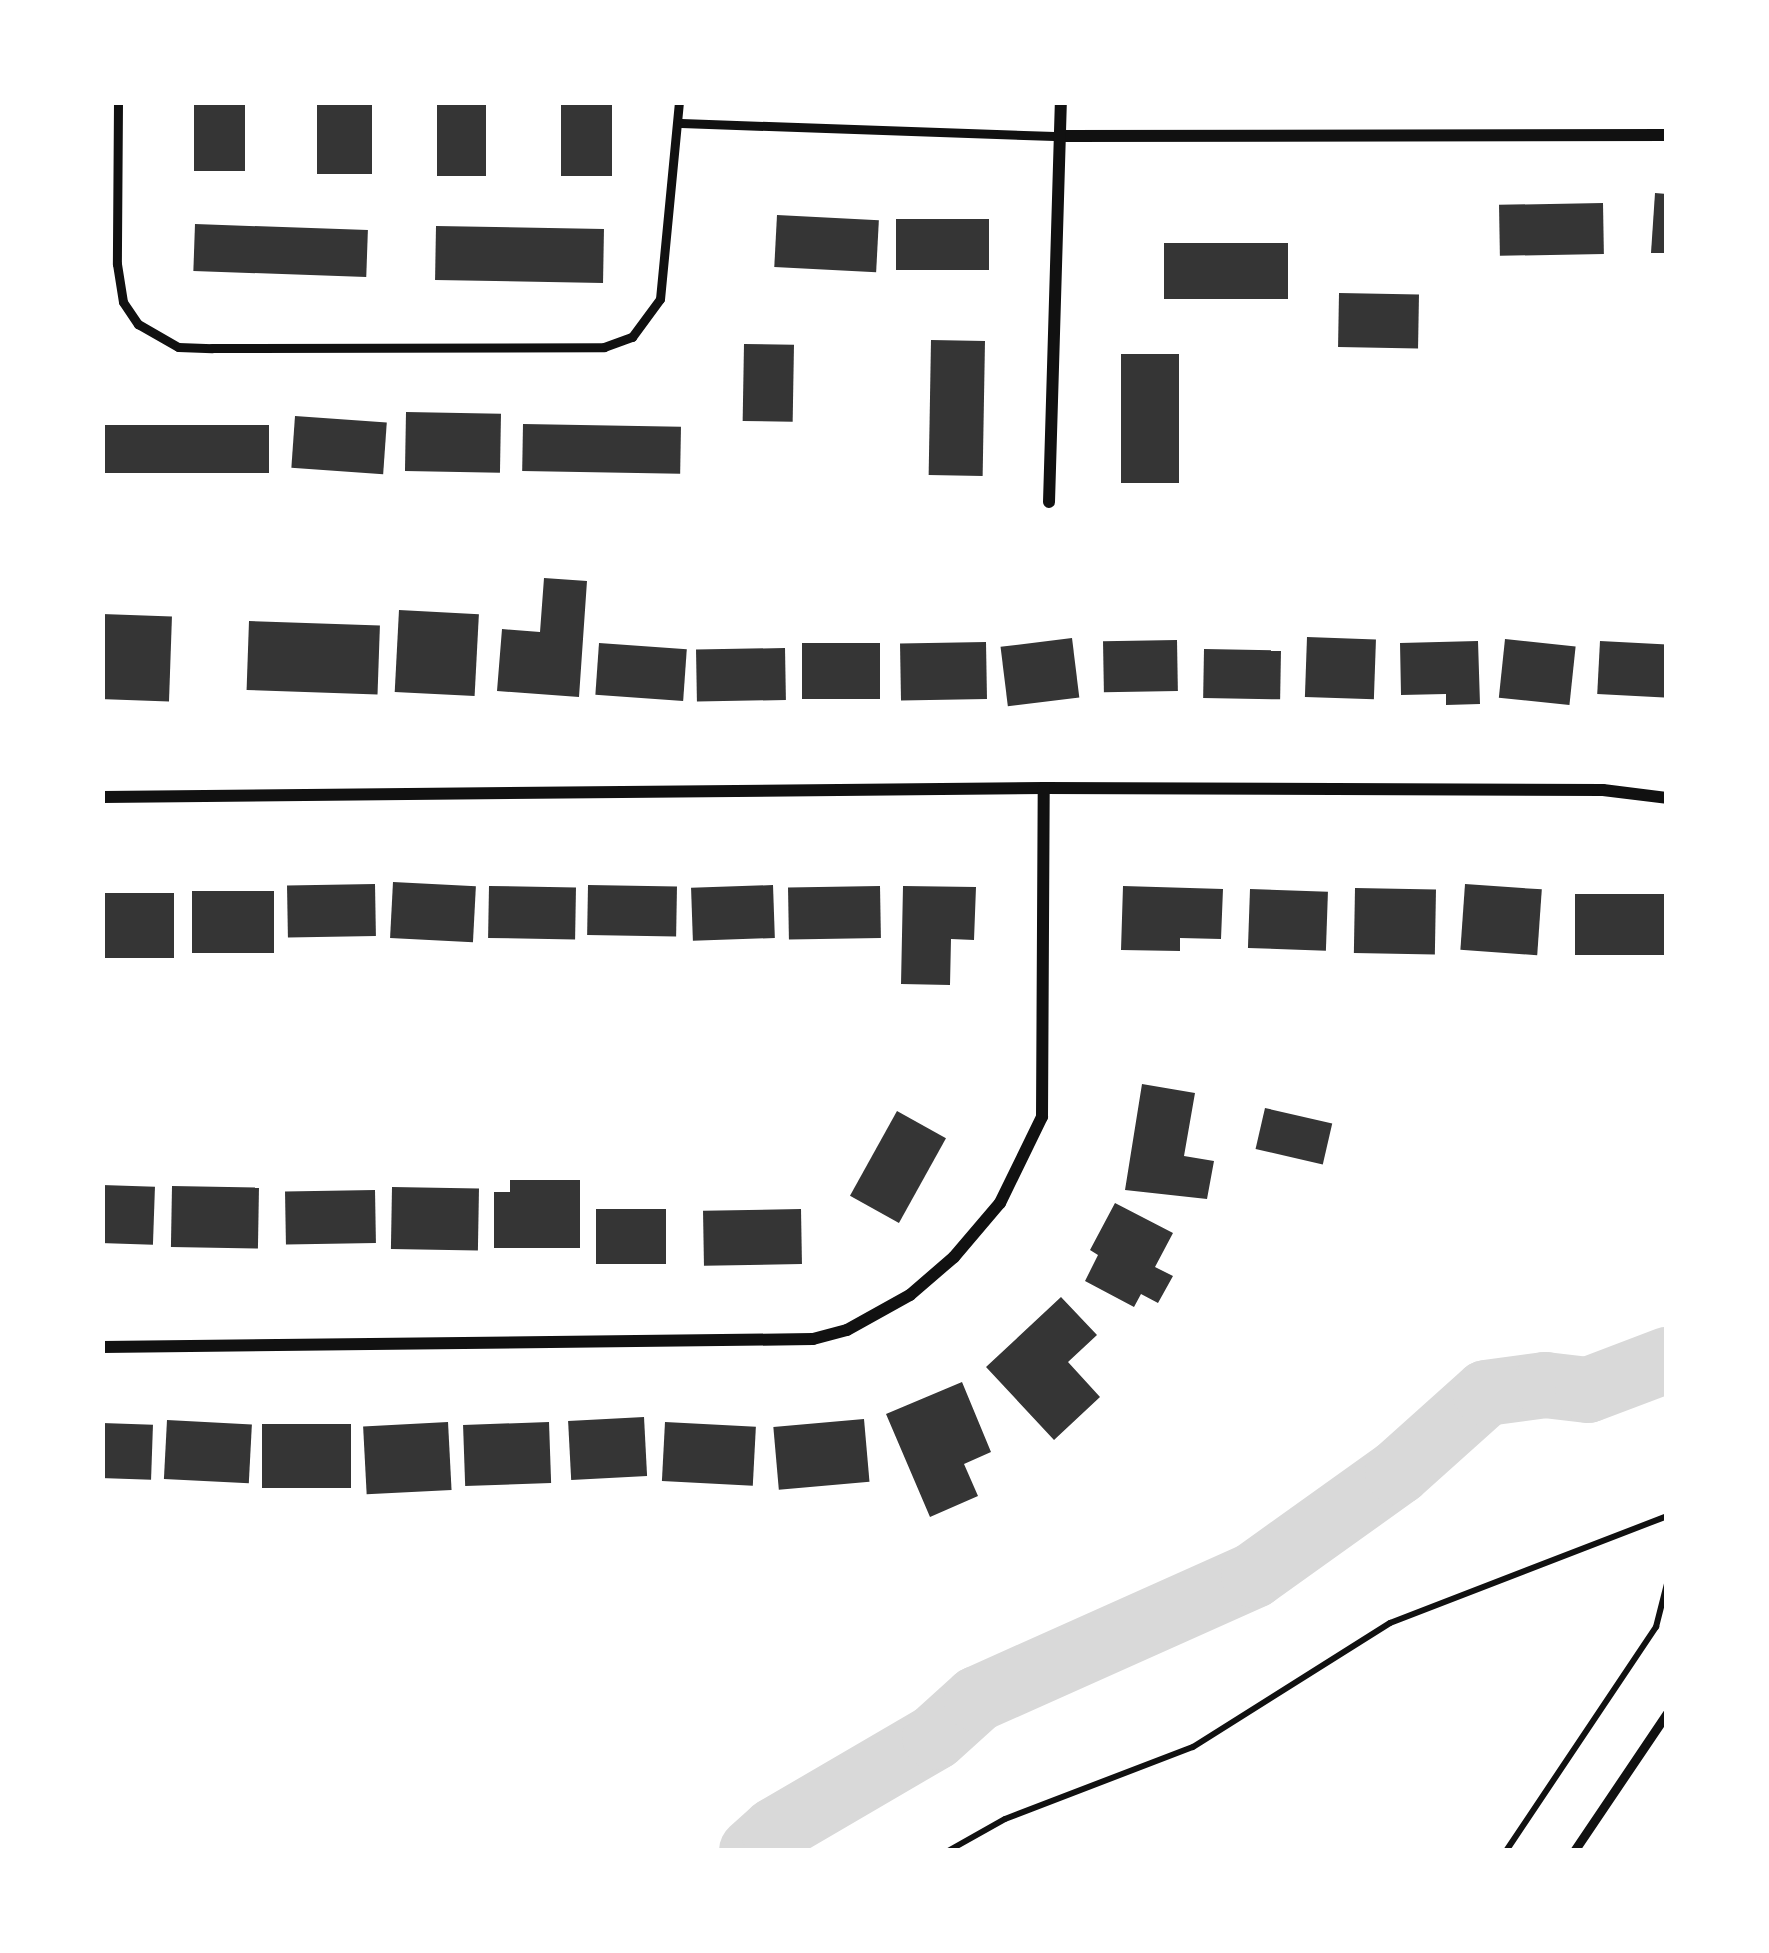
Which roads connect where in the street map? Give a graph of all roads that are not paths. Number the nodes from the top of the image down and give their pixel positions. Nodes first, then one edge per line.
1 (118, 102) edge
2 (679, 102) edge
3 (1061, 102) edge
4 (681, 123) junction
5 (1667, 135) edge
6 (1062, 136) junction
7 (1049, 502) dead end
8 (1044, 788) junction
9 (102, 797) edge
10 (1667, 797) edge
11 (102, 1347) edge
12 (1667, 1713) edge
13 (1574, 1851) edge

1 - 4 lane
2 - 4 lane
3 - 6 street
4 - 6 lane
5 - 6 street
6 - 7 street
8 - 9 street
8 - 10 street
8 - 11 street
12 - 13 lane

